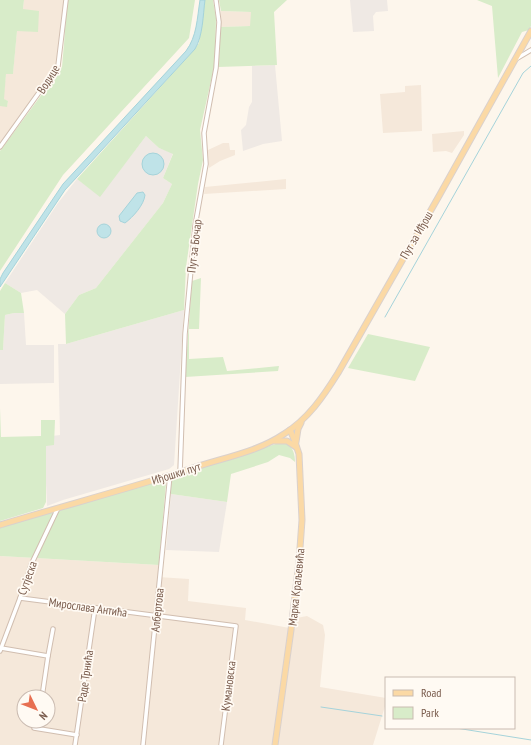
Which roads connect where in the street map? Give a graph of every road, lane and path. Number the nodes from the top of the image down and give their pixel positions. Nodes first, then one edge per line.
1 (66, 0) edge
2 (216, 0) edge
3 (531, 31) edge
4 (531, 50) edge
5 (515, 60) junction
6 (0, 147) edge
7 (304, 418) junction
8 (290, 430) junction
9 (271, 442) junction
10 (297, 447) junction
11 (180, 472) junction
12 (170, 475) junction
13 (58, 507) junction
14 (0, 525) edge
15 (20, 598) junction
16 (95, 608) junction
17 (157, 617) junction
18 (236, 626) joint
19 (53, 629) dead end
20 (1, 649) edge
21 (48, 656) junction
22 (43, 689) edge
23 (40, 729) edge
24 (77, 735) junction
25 (75, 745) edge
26 (143, 745) edge
27 (221, 745) edge
28 (275, 745) edge

1 - 6 street, Водице
2 - 11 street, Пут за Бочар
3 - 5 main road, Пут за Иђош
4 - 5 street
5 - 7 main road, Пут за Иђош
7 - 8 main road, Пут за Иђош
7 - 10 main road
8 - 9 main road, Иђошки пут
8 - 10 main road, Марка Краљевића
9 - 10 main road
9 - 11 main road, Иђошки пут
10 - 28 main road, Марка Краљевића
11 - 12 main road, Иђошки пут
12 - 13 main road, Иђошки пут
12 - 17 street, Албертова
13 - 14 main road, Иђошки пут
13 - 15 street, Сутјеска
15 - 16 street, Мирослава Антића
15 - 20 street, Сутјеска
16 - 17 street, Мирослава Антића
16 - 24 street, Раде Трнића
17 - 18 street, Мирослава Антића
17 - 26 street, Албертова
18 - 27 street, Кумановска
19 - 21 street
20 - 21 street
21 - 22 street
23 - 24 street
24 - 25 street, Раде Трнића

